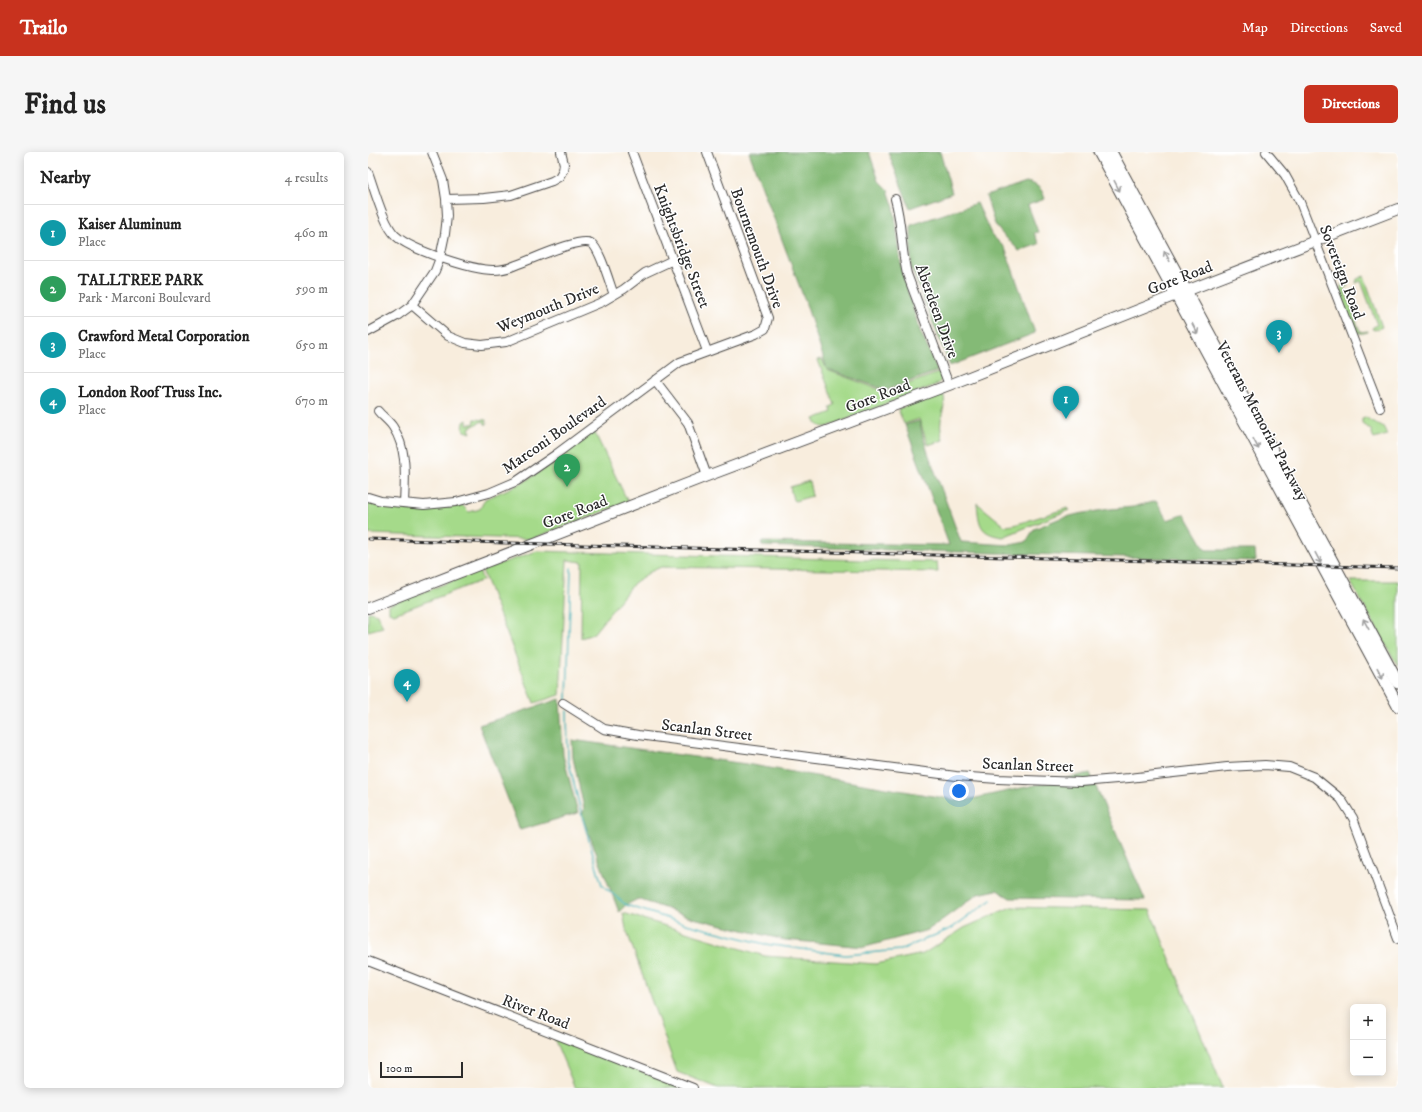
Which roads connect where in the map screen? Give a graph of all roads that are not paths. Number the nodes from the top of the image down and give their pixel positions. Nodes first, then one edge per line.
1 (432, 152) edge
2 (561, 152) edge
3 (632, 152) edge
4 (707, 152) edge
5 (1098, 152) edge
6 (1111, 152) edge
7 (1268, 153) edge
8 (368, 172) edge
9 (895, 198) dead end
10 (446, 199) junction
11 (1398, 209) edge
12 (1315, 241) junction
13 (440, 258) junction
14 (673, 260) junction
15 (1181, 293) junction
16 (614, 295) junction
17 (412, 305) junction
18 (368, 332) edge
19 (706, 351) junction
20 (654, 380) junction
21 (949, 385) junction
22 (1380, 408) dead end
23 (378, 411) dead end
24 (707, 476) junction
25 (368, 497) edge
26 (404, 503) junction
27 (368, 608) edge
28 (1398, 683) edge
29 (563, 703) dead end
30 (1398, 706) edge
31 (1398, 938) edge
32 (368, 961) edge
33 (693, 1088) edge

1 - 10 street
2 - 10 street
3 - 14 street, Knightsbridge Street
4 - 19 street, Bournemouth Drive
5 -> 15 highway, Veterans Memorial Parkway
15 -> 6 highway, Veterans Memorial Parkway
7 - 12 street, Sovereign Road
8 - 13 street
9 - 21 street, Aberdeen Drive
10 - 13 street
11 - 12 main road, Gore Road
12 - 15 main road, Gore Road
12 - 22 street, Sovereign Road
13 - 16 street
13 - 17 street
14 - 16 street, Weymouth Drive
14 - 19 street, Knightsbridge Street
15 - 21 main road, Gore Road
28 -> 15 highway, Veterans Memorial Parkway
15 -> 30 highway, Veterans Memorial Parkway
16 - 17 street, Weymouth Drive
17 - 18 street
19 - 20 street, Bournemouth Drive
20 - 24 street
20 - 26 street, Marconi Boulevard
21 - 24 main road, Gore Road
23 - 26 street
24 - 27 main road, Gore Road
25 - 26 street, Marconi Boulevard
29 - 31 street, Scanlan Street
32 - 33 street, River Road

